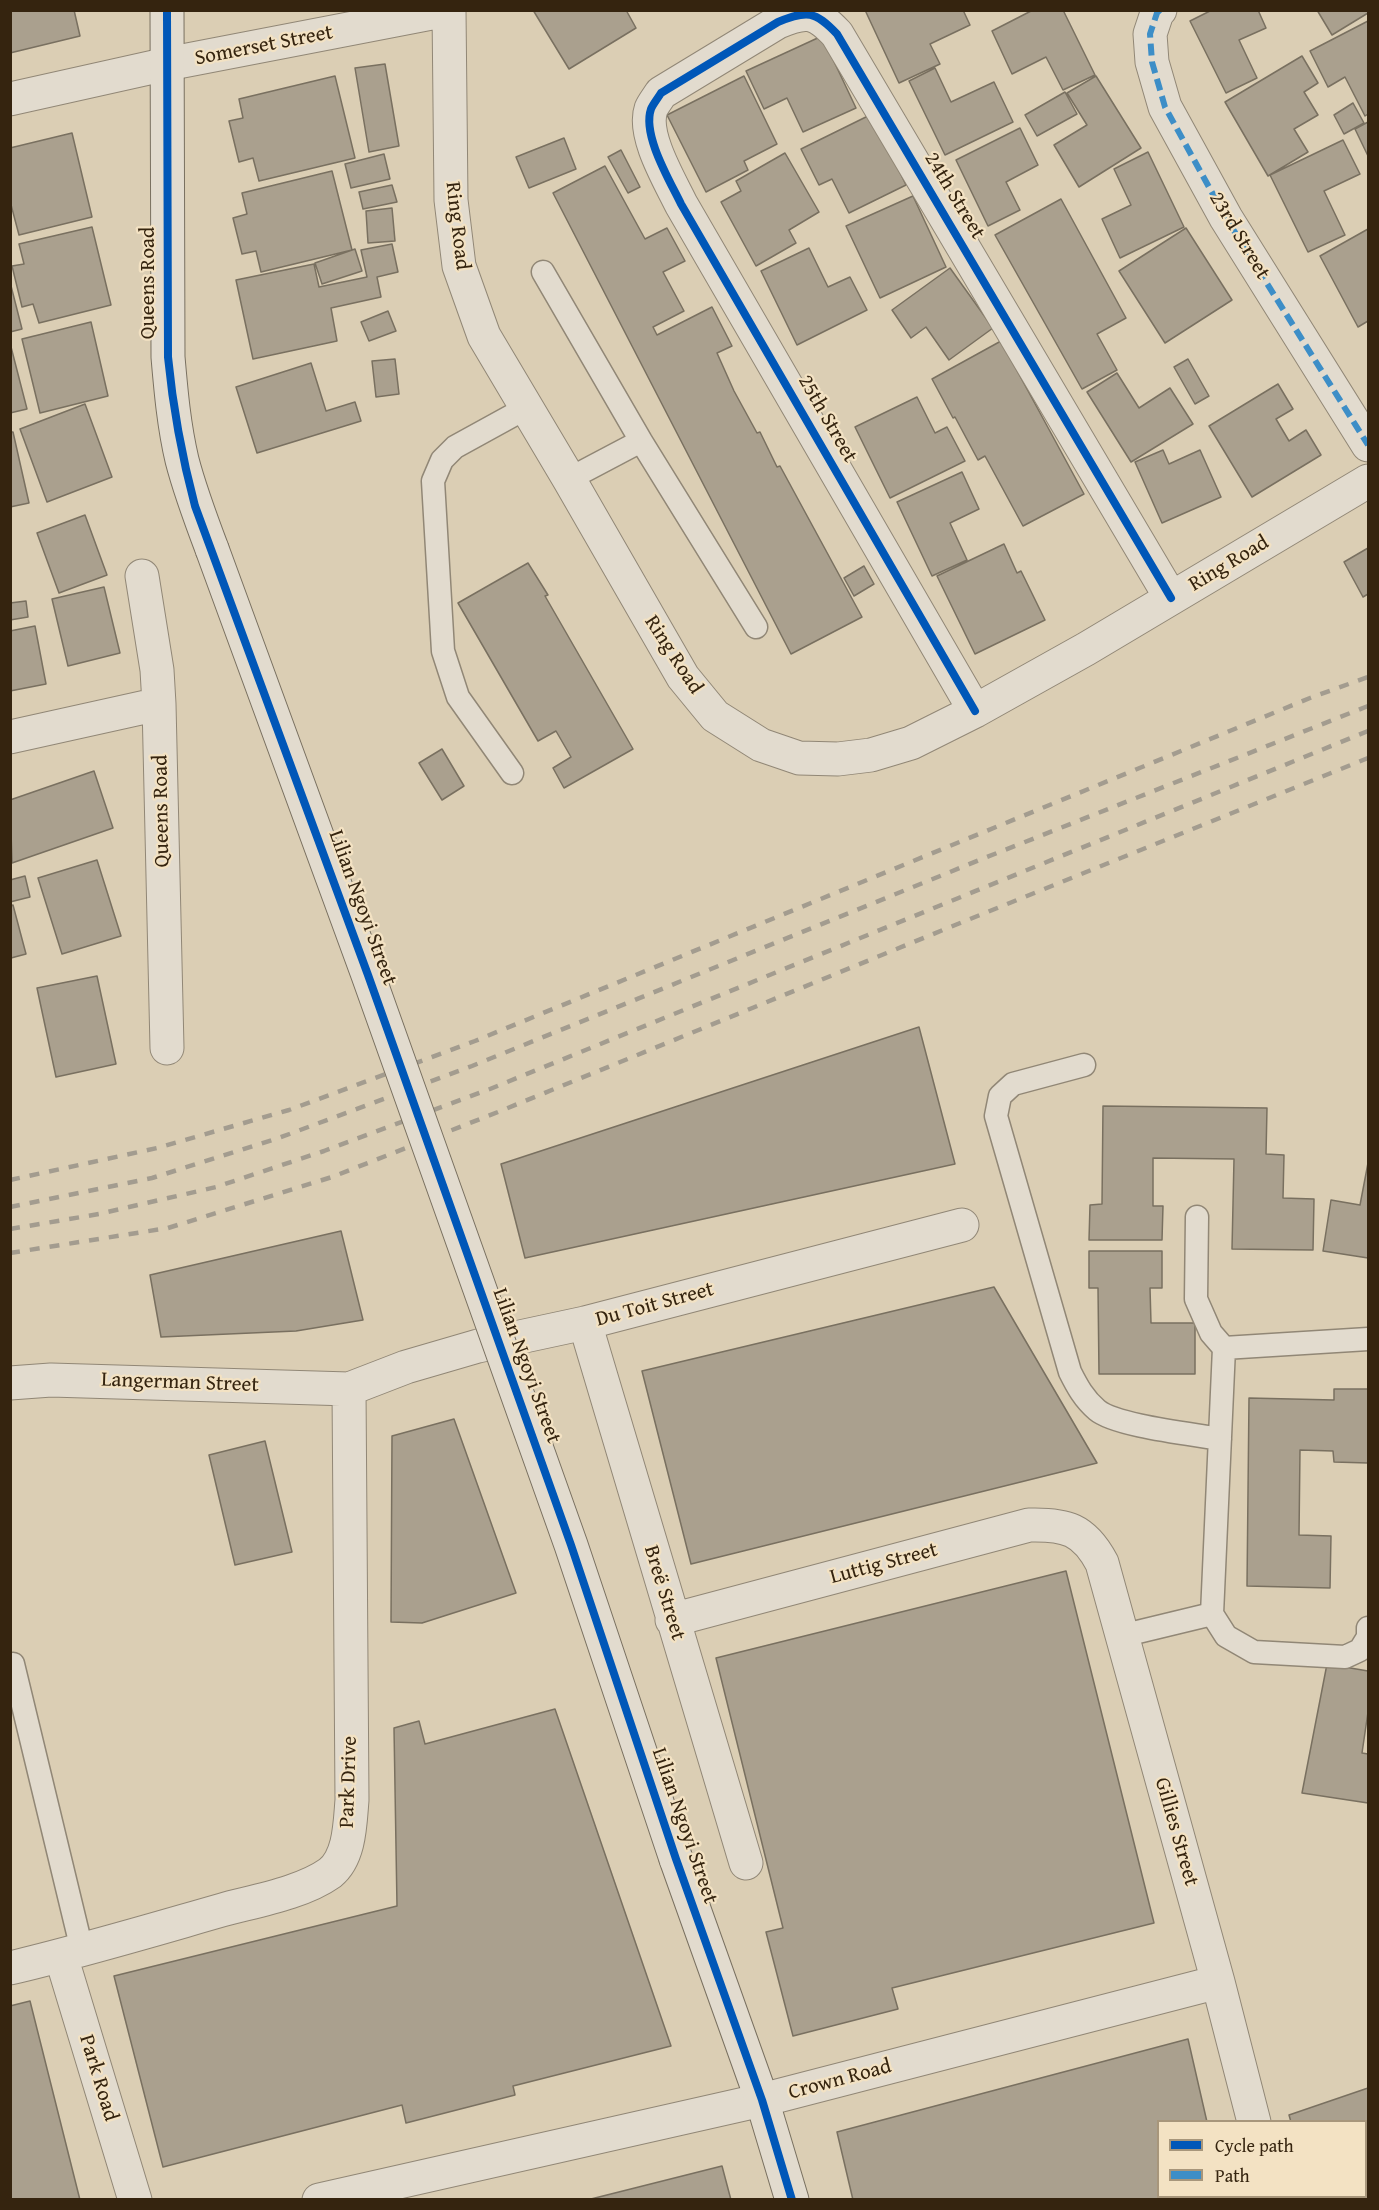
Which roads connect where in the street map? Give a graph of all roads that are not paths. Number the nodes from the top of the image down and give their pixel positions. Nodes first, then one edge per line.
1 (151, 10) edge
2 (167, 10) edge
3 (448, 10) edge
4 (1158, 12) edge
5 (167, 64) junction
6 (10, 99) edge
7 (653, 142) joint
8 (543, 273) dead end
9 (526, 408) junction
10 (641, 441) junction
11 (1368, 445) edge
12 (569, 479) junction
13 (1368, 481) edge
14 (212, 549) joint
15 (142, 576) dead end
16 (1171, 598) junction
17 (756, 627) dead end
18 (159, 704) junction
19 (975, 711) junction
20 (10, 737) edge
21 (512, 773) dead end
22 (167, 1048) dead end
23 (1084, 1065) dead end
24 (1197, 1217) dead end
25 (962, 1225) dead end
26 (585, 1323) junction
27 (1368, 1339) edge
28 (1224, 1348) junction
29 (10, 1383) edge
30 (349, 1389) junction
31 (1220, 1438) junction
32 (1093, 1545) joint
33 (1212, 1614) junction
34 (672, 1620) junction
35 (1368, 1628) edge
36 (1121, 1636) junction
37 (14, 1664) dead end
38 (746, 1863) dead end
39 (72, 1953) junction
40 (10, 1968) edge
41 (1218, 1982) junction
42 (762, 2100) junction
43 (1254, 2120) edge
44 (135, 2199) edge
45 (319, 2199) edge
46 (792, 2199) edge

1 - 5 street
2 - 5 street, Queens Road
3 - 5 street, Somerset Street
3 - 9 street, Ring Road
4 - 11 street, 23rd Street
5 - 6 street, Somerset Street
5 - 14 street, Queens Road
7 - 16 street, 24th Street
7 - 19 street, 25th Street
8 - 10 lane
9 - 12 street, Ring Road
9 - 21 lane
10 - 12 lane
10 - 17 lane
12 - 19 street, Ring Road
13 - 16 street, Ring Road
14 - 42 street, Lilian Ngoyi Street, bridge
15 - 18 street, Queens Road
16 - 19 street, Ring Road
18 - 20 street
18 - 22 street, Queens Road
23 - 31 lane
24 - 28 lane
25 - 26 street, Du Toit Street
26 - 30 street, Du Toit Street
26 - 34 street, Breë Street
27 - 28 lane
28 - 31 lane
29 - 30 street, Langerman Street
30 - 39 street, Park Drive
31 - 33 lane
32 - 34 street, Luttig Street
32 - 36 street, Gillies Street
33 - 35 lane
33 - 36 lane
34 - 38 street, Breë Street
36 - 41 street, Gillies Street
37 - 39 lane
39 - 40 street, Park Drive
39 - 44 street, Park Road
41 - 42 street, Crown Road
41 - 43 street, Gillies Street
42 - 45 street, Crown Road
42 - 46 street, Lilian Ngoyi Street

